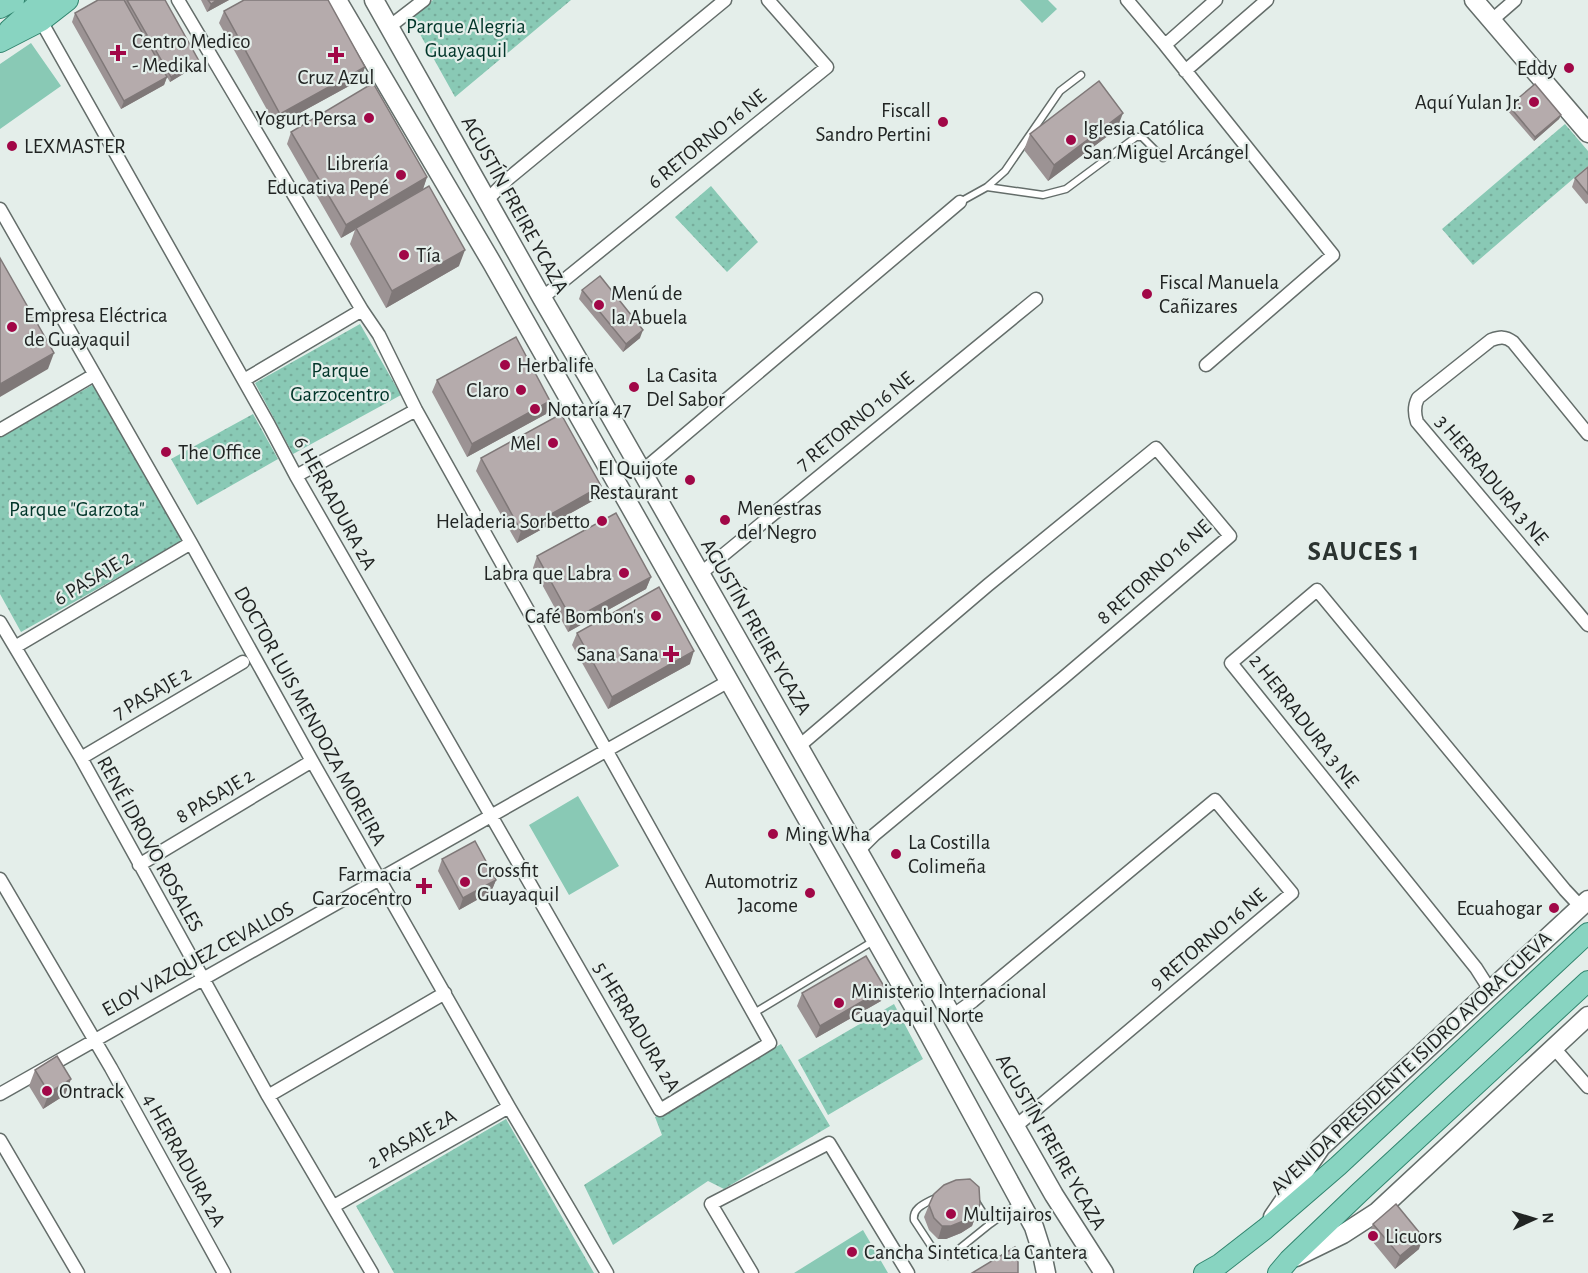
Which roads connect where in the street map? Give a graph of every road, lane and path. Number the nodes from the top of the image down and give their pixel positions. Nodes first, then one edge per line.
1 (14, 0) edge
2 (68, 0) edge
3 (178, 0) edge
4 (337, 0) edge
5 (374, 0) edge
6 (424, 0) edge
7 (725, 0) edge
8 (768, 0) edge
9 (1126, 0) edge
10 (1216, 0) edge
11 (1267, 0) edge
12 (1474, 0) edge
13 (1515, 0) edge
14 (0, 8) edge
15 (39, 9) edge
16 (1492, 20) junction
17 (389, 27) junction
18 (0, 40) edge
19 (1165, 45) junction
20 (1185, 70) junction
21 (1081, 75) dead end
22 (1588, 133) edge
23 (1163, 158) dead end
24 (987, 187) junction
25 (487, 200) junction
26 (960, 202) joint
27 (0, 209) edge
28 (3, 223) edge
29 (542, 298) junction
30 (1036, 299) dead end
31 (362, 310) junction
32 (1206, 365) dead end
33 (94, 375) junction
34 (244, 380) junction
35 (416, 410) junction
36 (0, 430) edge
37 (1588, 434) edge
38 (642, 471) junction
39 (296, 476) junction
40 (191, 543) junction
41 (700, 574) junction
42 (0, 622) edge
43 (1588, 625) edge
44 (15, 647) junction
45 (243, 663) dead end
46 (729, 681) junction
47 (798, 747) junction
48 (607, 750) junction
49 (81, 758) junction
50 (312, 761) junction
51 (492, 816) junction
52 (858, 851) junction
53 (139, 865) junction
54 (0, 879) edge
55 (379, 879) junction
56 (1584, 903) edge
57 (1588, 933) edge
58 (876, 940) junction
59 (203, 980) junction
60 (1588, 981) edge
61 (1490, 990) junction
62 (445, 993) junction
63 (754, 1013) junction
64 (952, 1016) junction
65 (1588, 1016) edge
66 (94, 1040) junction
67 (1554, 1048) junction
68 (1588, 1088) edge
69 (0, 1094) edge
70 (268, 1096) junction
71 (509, 1107) junction
72 (1015, 1127) junction
73 (0, 1140) edge
74 (942, 1194) edge
75 (972, 1194) edge
76 (1020, 1202) junction
77 (334, 1206) junction
78 (990, 1224) junction
79 (1265, 1229) junction
80 (1284, 1267) edge
81 (78, 1273) edge
82 (224, 1273) edge
83 (372, 1273) edge
84 (607, 1273) edge
85 (752, 1273) edge
86 (908, 1273) edge
87 (1047, 1273) edge
88 (1104, 1273) edge
89 (1204, 1273) edge

1 - 14 main road
2 - 15 main road
3 - 31 street
4 - 46 main road
5 - 17 main road, AGUSTÍN FREIRE YCAZA
6 - 17 street
7 - 25 street
8 - 29 street, 6 RETORNO 16 NE
9 - 19 street
10 - 19 street
11 - 20 street
12 - 16 main road
13 - 16 street
15 - 18 main road
15 - 34 street, 6 HERRADURA 2A
16 - 22 main road
17 - 25 main road, AGUSTÍN FREIRE YCAZA
19 - 20 street
20 - 32 street
21 - 24 lane
23 - 24 lane
24 - 26 lane
25 - 29 main road, AGUSTÍN FREIRE YCAZA
26 - 38 street
27 - 28 street, DOCTOR LUIS MENDOZA MOREIRA
28 - 33 street, DOCTOR LUIS MENDOZA MOREIRA
29 - 38 main road, AGUSTÍN FREIRE YCAZA
30 - 41 street, 7 RETORNO 16 NE
31 - 34 street
31 - 35 street
33 - 36 street
33 - 40 street, DOCTOR LUIS MENDOZA MOREIRA
34 - 39 street, 6 HERRADURA 2A
35 - 39 street
35 - 48 street
37 - 43 street, 3 HERRADURA 3 NE
38 - 41 main road, AGUSTÍN FREIRE YCAZA
39 - 51 street, 6 HERRADURA 2A
40 - 44 street, 6 PASAJE 2
40 - 50 street, DOCTOR LUIS MENDOZA MOREIRA
41 - 47 main road, AGUSTÍN FREIRE YCAZA
42 - 44 street, RENÉ IDROVO ROSALES
44 - 49 street, RENÉ IDROVO ROSALES
45 - 49 street, 7 PASAJE 2
46 - 48 street, ELOY VAZQUEZ CEVALLOS
46 - 58 main road
47 - 52 main road, AGUSTÍN FREIRE YCAZA
47 - 52 street, 8 RETORNO 16 NE
48 - 51 street, ELOY VAZQUEZ CEVALLOS
48 - 63 street, 5 HERRADURA 2A
49 - 53 street, RENÉ IDROVO ROSALES
50 - 53 street, 8 PASAJE 2
50 - 55 street, DOCTOR LUIS MENDOZA MOREIRA
51 - 55 street, ELOY VAZQUEZ CEVALLOS
51 - 63 street, 5 HERRADURA 2A
52 - 64 main road, AGUSTÍN FREIRE YCAZA
53 - 59 street, RENÉ IDROVO ROSALES
54 - 66 street, 4 HERRADURA 2A
55 - 59 street, ELOY VAZQUEZ CEVALLOS
55 - 62 street, DOCTOR LUIS MENDOZA MOREIRA
56 - 61 main road, AVENIDA PRESIDENTE ISIDRO AYORA CUEVA
56 - 61 street, 2 HERRADURA 3 NE
57 - 79 main road, AVENIDA PRESIDENTE ISIDRO AYORA CUEVA
58 - 63 lane
58 - 76 main road
59 - 66 street, ELOY VAZQUEZ CEVALLOS
59 - 70 street, RENÉ IDROVO ROSALES
60 - 80 main road
61 - 79 main road, AVENIDA PRESIDENTE ISIDRO AYORA CUEVA
62 - 70 street
62 - 71 street, DOCTOR LUIS MENDOZA MOREIRA
64 - 72 main road, AGUSTÍN FREIRE YCAZA
64 - 72 street, 9 RETORNO 16 NE
65 - 67 main road
66 - 69 street, ELOY VAZQUEZ CEVALLOS
66 - 82 street, 4 HERRADURA 2A
67 - 68 street
67 - 80 main road
70 - 77 street, RENÉ IDROVO ROSALES
71 - 77 street, 2 PASAJE 2A
71 - 84 street, DOCTOR LUIS MENDOZA MOREIRA
72 - 88 main road, AGUSTÍN FREIRE YCAZA
73 - 81 street
74 - 78 lane
75 - 78 lane
76 - 78 lane
76 - 87 main road
77 - 83 street, RENÉ IDROVO ROSALES
79 - 89 main road, AVENIDA PRESIDENTE ISIDRO AYORA CUEVA
85 - 86 street

